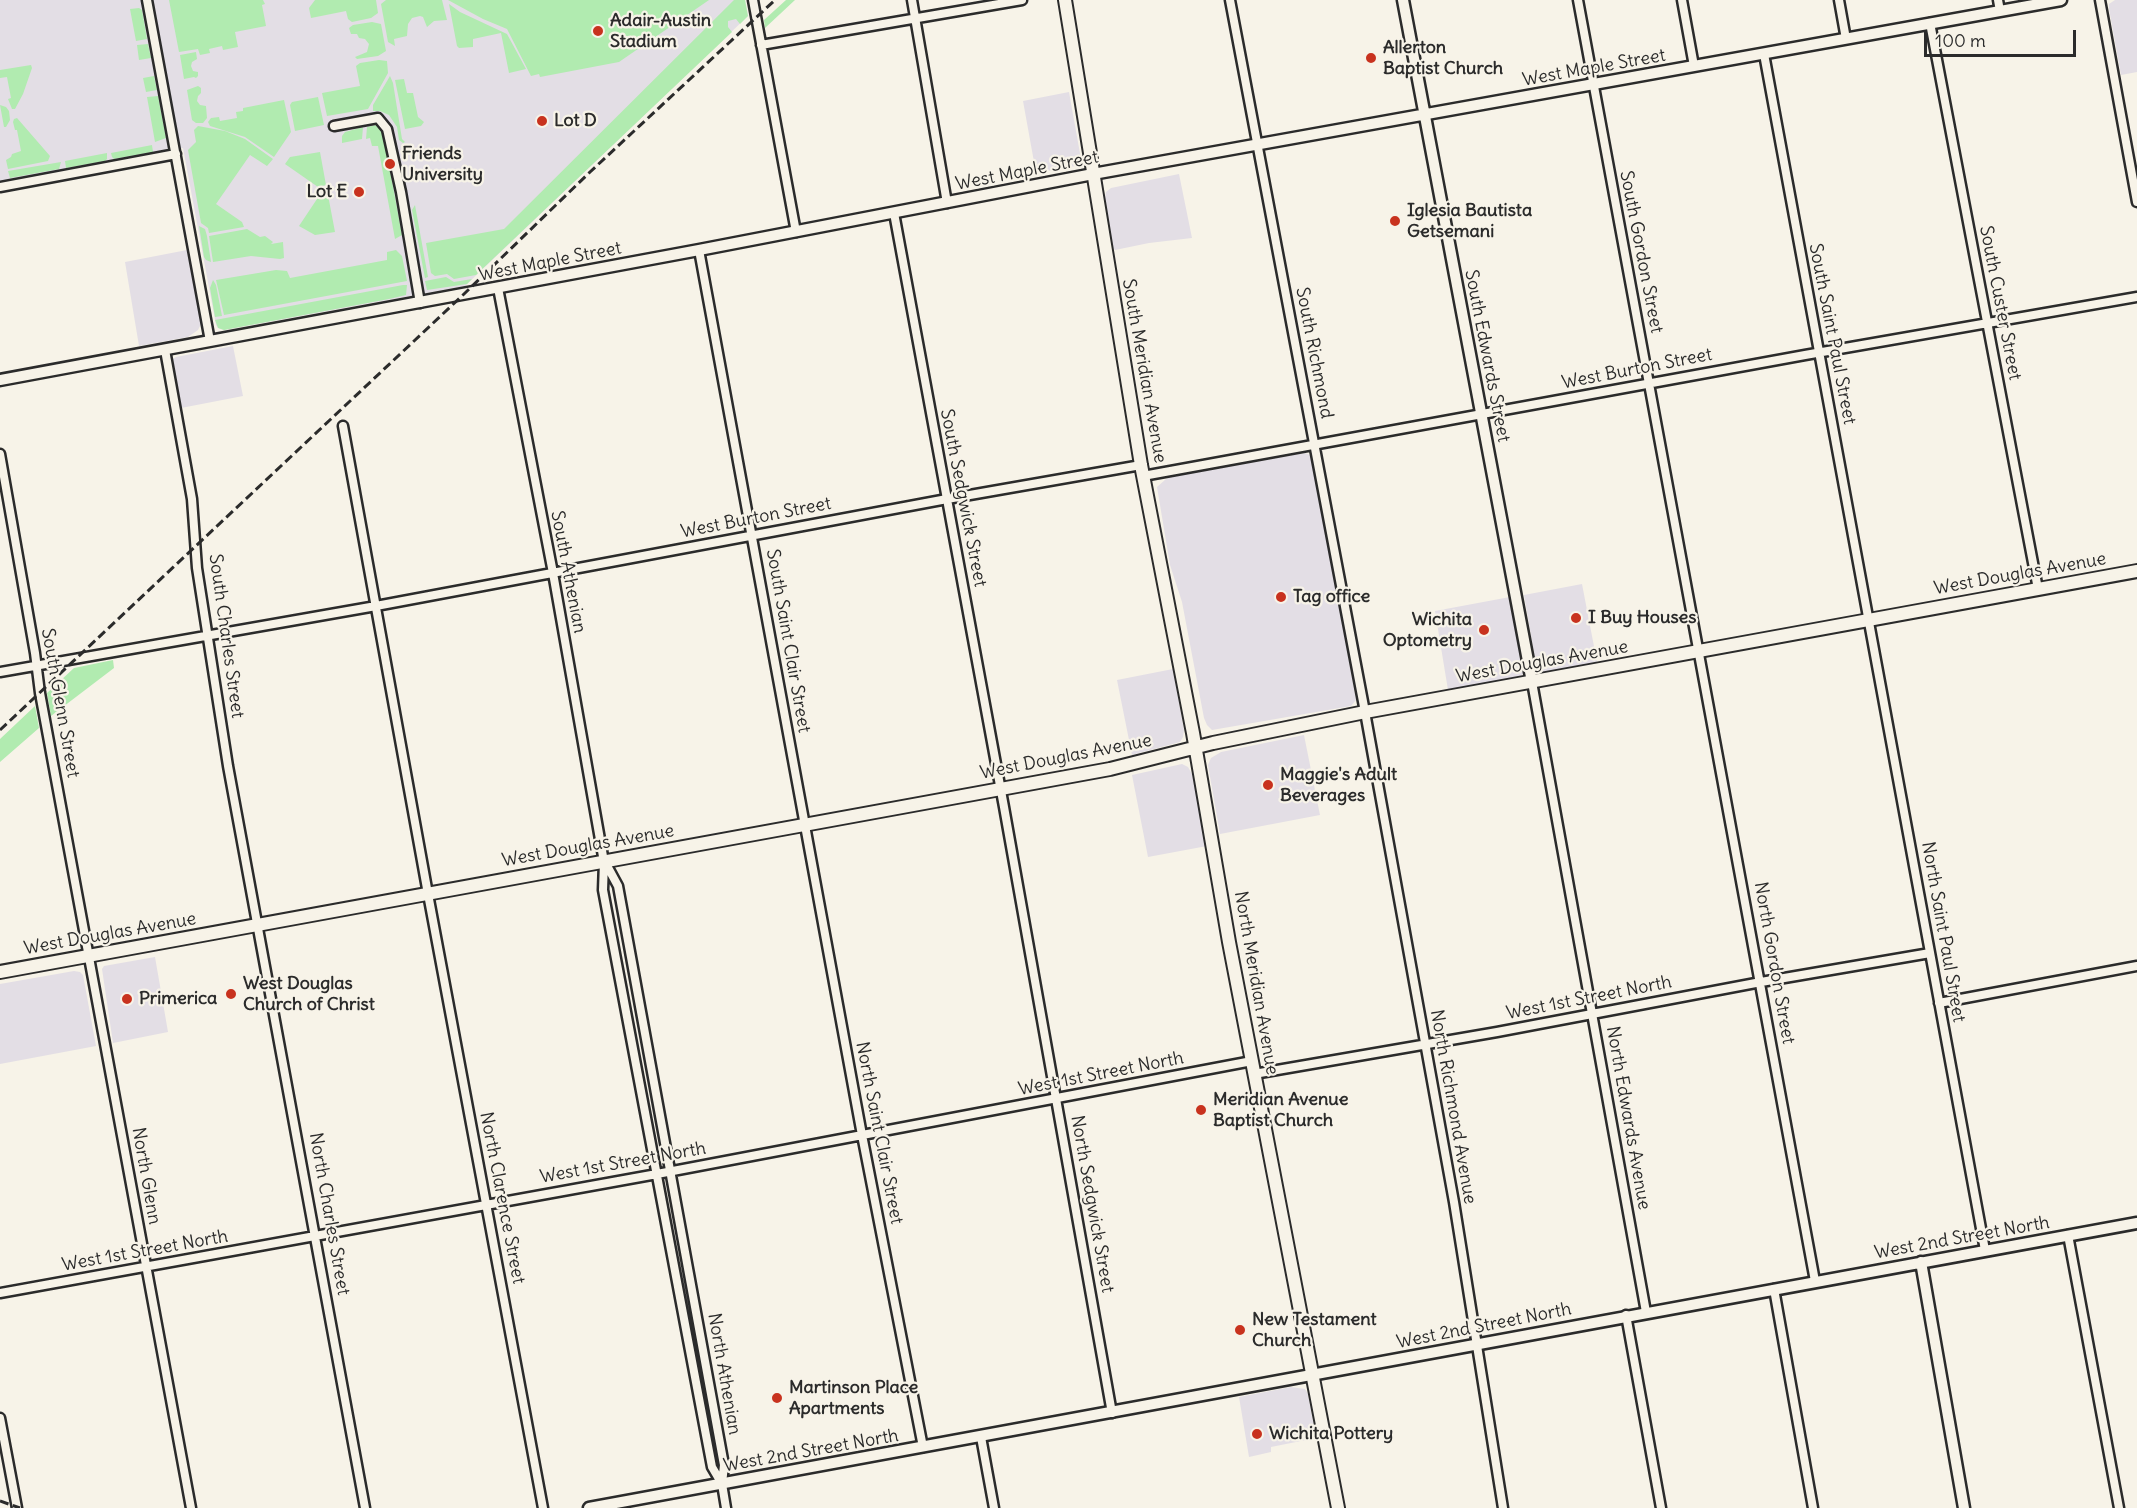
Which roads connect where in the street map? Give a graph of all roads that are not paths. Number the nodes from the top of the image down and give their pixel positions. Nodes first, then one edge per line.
1 (147, 0) edge
2 (753, 0) edge
3 (912, 0) edge
4 (1022, 0) edge
5 (1065, 0) edge
6 (1230, 0) edge
7 (1403, 0) edge
8 (1578, 0) edge
9 (1682, 0) edge
10 (1839, 0) edge
11 (2061, 0) edge
12 (2100, 0) edge
13 (1999, 5) edge
14 (915, 19) junction
15 (1930, 23) junction
16 (1846, 39) junction
17 (760, 45) junction
18 (1764, 54) junction
19 (1694, 66) junction
20 (1593, 85) junction
21 (1424, 115) junction
22 (334, 126) dead end
23 (1257, 145) junction
24 (176, 154) junction
25 (1093, 174) junction
26 (0, 187) edge
27 (2137, 202) edge
28 (947, 203) junction
29 (894, 213) junction
30 (796, 232) junction
31 (699, 250) junction
32 (498, 288) junction
33 (2137, 297) edge
34 (420, 303) junction
35 (1987, 323) junction
36 (210, 342) junction
37 (165, 350) junction
38 (1818, 353) junction
39 (0, 380) edge
40 (1649, 383) junction
41 (1482, 415) junction
42 (343, 426) dead end
43 (1314, 445) junction
44 (0, 454) edge
45 (1142, 470) junction
46 (947, 499) junction
47 (752, 536) junction
48 (2137, 571) edge
49 (553, 573) junction
50 (2038, 589) junction
51 (376, 606) junction
52 (1869, 620) junction
53 (207, 635) junction
54 (1700, 651) junction
55 (37, 665) junction
56 (0, 672) edge
57 (1532, 682) junction
58 (1365, 712) junction
59 (1195, 748) junction
60 (1001, 789) junction
61 (805, 825) junction
62 (604, 862) junction
63 (428, 894) junction
64 (259, 925) junction
65 (1930, 953) junction
66 (89, 956) junction
67 (2137, 966) edge
68 (0, 972) edge
69 (1761, 982) junction
70 (1940, 1003) junction
71 (1593, 1014) junction
72 (1424, 1045) junction
73 (1253, 1068) junction
74 (1057, 1099) junction
75 (862, 1135) junction
76 (671, 1172) junction
77 (657, 1174) junction
78 (486, 1206) junction
79 (2137, 1222) edge
80 (2068, 1235) junction
81 (316, 1237) junction
82 (1985, 1250) junction
83 (1921, 1262) junction
84 (146, 1268) junction
85 (1815, 1281) junction
86 (1774, 1289) junction
87 (0, 1293) edge
88 (1646, 1312) junction
89 (1626, 1315) junction
90 (1476, 1344) junction
91 (1312, 1376) junction
92 (1112, 1413) junction
93 (0, 1418) edge
94 (981, 1437) junction
95 (923, 1447) junction
96 (722, 1484) junction
97 (17, 1508) edge
98 (191, 1508) edge
99 (365, 1508) edge
100 (543, 1508) edge
101 (589, 1508) edge
102 (726, 1508) edge
103 (994, 1508) edge
104 (1338, 1508) edge
105 (1503, 1508) edge
106 (1661, 1508) edge
107 (1813, 1508) edge
108 (1964, 1508) edge
109 (2118, 1508) edge

1 - 24 street
2 - 17 street
3 - 14 street
4 - 14 street
5 - 25 main road, South Meridian Avenue
6 - 23 street, South Richmond
7 - 21 street, South Edwards Street
8 - 20 street, South Gordon Street
9 - 19 street
10 - 16 street
11 - 13 street, West Maple Street
12 - 27 street
13 - 15 street, West Maple Street
14 - 17 street
14 - 28 street
15 - 16 street, West Maple Street
15 - 35 street, South Custer Street
16 - 18 street, West Maple Street
17 - 30 street
18 - 19 street, West Maple Street
18 - 38 street, South Saint Paul Street
19 - 20 street, West Maple Street
20 - 21 street, West Maple Street
20 - 40 street, South Gordon Street
21 - 23 street, West Maple Street
21 - 41 street, South Edwards Street
22 - 34 street
23 - 25 street, West Maple Street
23 - 43 street, South Richmond
24 - 26 street
24 - 36 street
25 - 28 street, West Maple Street
25 - 45 main road, South Meridian Avenue
28 - 29 street, West Maple Street
29 - 30 street, West Maple Street
29 - 46 street, South Sedgwick Street
30 - 31 street, West Maple Street
31 - 32 street, West Maple Street
31 - 47 street, South Saint Clair Street
32 - 34 street, West Maple Street
32 - 49 street, South Athenian
33 - 35 street, West Burton Street
34 - 36 street, West Maple Street
35 - 38 street, West Burton Street
35 - 50 street, South Custer Street
36 - 37 street, West Maple Street
37 - 39 street, West Maple Street
37 - 53 street, South Charles Street
38 - 40 street, West Burton Street
38 - 52 street, South Saint Paul Street
40 - 41 street, West Burton Street
40 - 54 street, South Gordon Street
41 - 43 street, West Burton Street
41 - 57 street, South Edwards Street
42 - 51 street, North Clarence Street
43 - 45 street, West Burton Street
43 - 58 street, South Richmond
44 - 55 street, South Glenn Street
45 - 46 street, West Burton Street
45 - 59 main road, South Meridian Avenue
46 - 47 street, West Burton Street
46 - 60 street, South Sedgwick Street
47 - 49 street, West Burton Street
47 - 61 street, South Saint Clair Street
48 - 50 main road, West Douglas Avenue
49 - 51 street, West Burton Street
49 - 62 street, South Athenian
50 - 52 main road, West Douglas Avenue
51 - 53 street, West Burton Street
51 - 63 street, North Clarence Street
52 - 54 main road, West Douglas Avenue
52 - 65 street, North Saint Paul Street
53 - 55 street, West Burton Street
53 - 64 street, South Charles Street
54 - 57 main road, West Douglas Avenue
54 - 69 street, North Gordon Street
55 - 56 street, West Burton Street
55 - 66 street, South Glenn Street
57 - 58 main road, West Douglas Avenue
57 - 71 street, North Edwards Avenue
58 - 59 main road, West Douglas Avenue
58 - 72 street, North Richmond Avenue
59 - 60 main road, West Douglas Avenue
59 - 73 main road, North Meridian Avenue
60 - 61 main road, West Douglas Avenue
60 - 74 street, North Sedgwick Street
61 - 62 main road, West Douglas Avenue
61 - 75 street, North Saint Clair Street
62 - 63 main road, West Douglas Avenue
62 - 76 street, North Athenian
62 - 77 street, North Athenian
63 - 64 main road, West Douglas Avenue
63 - 78 street, North Clarence Street
64 - 66 main road, West Douglas Avenue
64 - 81 street, North Charles Street
65 - 69 street, West 1st Street North
65 - 70 street, North Saint Paul Street
66 - 68 main road, West Douglas Avenue
66 - 84 street, North Glenn
67 - 70 street
69 - 71 street, West 1st Street North
69 - 85 street, North Gordon Street
70 - 82 street, North Saint Paul Street
71 - 72 street, West 1st Street North
71 - 88 street, North Edwards Avenue
72 - 73 street, West 1st Street North
72 - 90 street, North Richmond Avenue
73 - 74 street, West 1st Street North
73 - 91 main road, North Meridian Avenue
74 - 75 street, West 1st Street North
74 - 92 street, North Sedgwick Street
75 - 76 street, West 1st Street North
75 - 95 street, North Saint Clair Street
76 - 77 street, West 1st Street North
76 - 96 street, North Athenian
77 - 78 street, West 1st Street North
77 - 96 street, North Athenian
78 - 81 street, West 1st Street North
78 - 100 street, North Clarence Street
79 - 80 street, West 2nd Street North
80 - 82 street, West 2nd Street North
80 - 109 street
81 - 84 street, West 1st Street North
81 - 99 street, North Charles Street
82 - 83 street, West 2nd Street North
83 - 85 street, West 2nd Street North
83 - 108 street
84 - 87 street, West 1st Street North
84 - 98 street, North Glenn
85 - 86 street, West 2nd Street North
86 - 88 street, West 2nd Street North
86 - 107 street
88 - 89 street, West 2nd Street North
89 - 90 street, West 2nd Street North
89 - 106 street
90 - 91 street, West 2nd Street North
90 - 105 street, North Richmond Avenue
91 - 92 street, West 2nd Street North
91 - 104 main road, North Meridian Avenue
92 - 94 street, West 2nd Street North
93 - 97 street
94 - 95 street, West 2nd Street North
94 - 103 street
95 - 96 street, West 2nd Street North
96 - 101 street, West 2nd Street North
96 - 102 street

